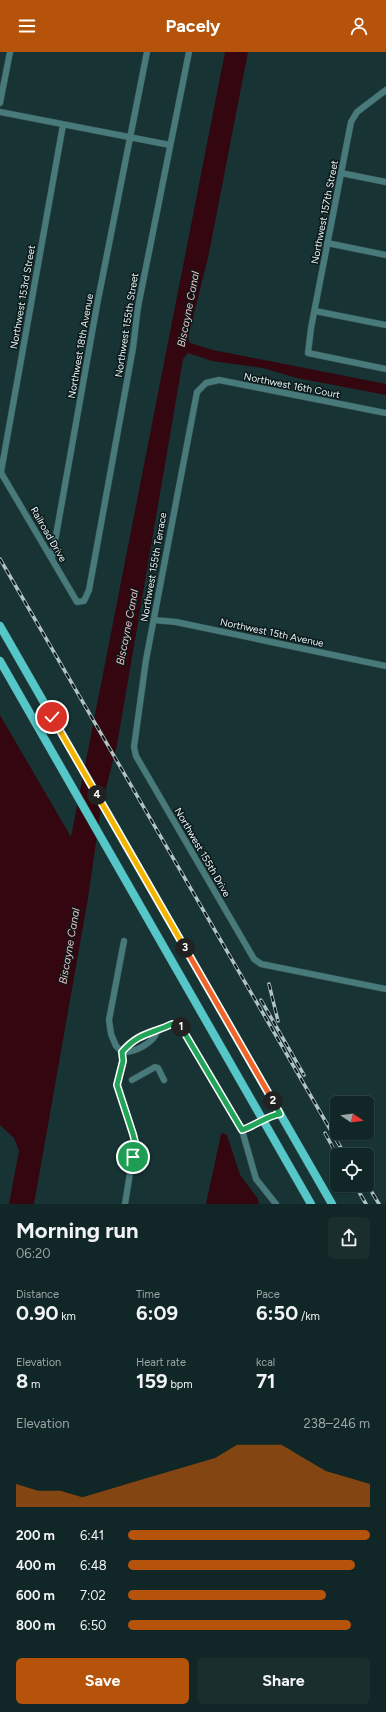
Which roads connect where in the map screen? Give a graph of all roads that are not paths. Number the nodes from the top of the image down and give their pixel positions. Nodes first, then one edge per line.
1 (10, 52) edge
2 (147, 52) edge
3 (189, 52) edge
4 (386, 90) edge
5 (0, 103) edge
6 (0, 112) edge
7 (63, 125) junction
8 (130, 138) junction
9 (170, 145) junction
10 (341, 173) junction
11 (386, 182) edge
12 (328, 243) junction
13 (386, 255) edge
14 (315, 312) junction
15 (386, 325) edge
16 (386, 369) edge
17 (197, 392) joint
18 (386, 413) edge
19 (0, 471) edge
20 (52, 558) junction
21 (84, 601) joint
22 (154, 620) junction
23 (0, 626) edge
24 (0, 661) edge
25 (386, 666) edge
26 (134, 747) joint
27 (124, 941) dead end
28 (386, 989) edge
29 (157, 1031) junction
30 (122, 1052) junction
31 (132, 1080) dead end
32 (164, 1080) dead end
33 (280, 1114) junction
34 (263, 1121) junction
35 (242, 1130) junction
36 (125, 1204) edge
37 (276, 1204) edge
38 (311, 1204) edge
39 (332, 1204) edge

1 - 5 street
2 - 8 street, Northwest 18th Avenue
3 - 9 street, Northwest 155th Street
4 - 10 street, Northwest 157th Street
6 - 7 street
7 - 8 street
7 - 19 street, Northwest 153rd Street
8 - 9 street
8 - 20 street, Northwest 18th Avenue
9 - 21 street, Northwest 155th Street
10 - 11 street
10 - 12 street, Northwest 157th Street
12 - 13 street
12 - 14 street, Northwest 157th Street
14 - 15 street
14 - 16 street, Northwest 157th Street
17 - 18 street, Northwest 16th Court
17 - 22 street, Northwest 155th Terrace
19 - 20 street, Railroad Drive
20 - 21 street, Railroad Drive
22 - 25 street, Northwest 15th Avenue
22 - 26 street, Northwest 155th Terrace
23 - 33 main road
24 - 34 main road
26 - 28 street, Northwest 155th Drive
27 - 30 street
29 - 30 street
29 - 30 street
29 - 35 street
30 - 36 street
31 - 32 street
33 - 34 street
33 - 39 main road
34 - 35 street
34 - 38 main road
35 - 37 street

